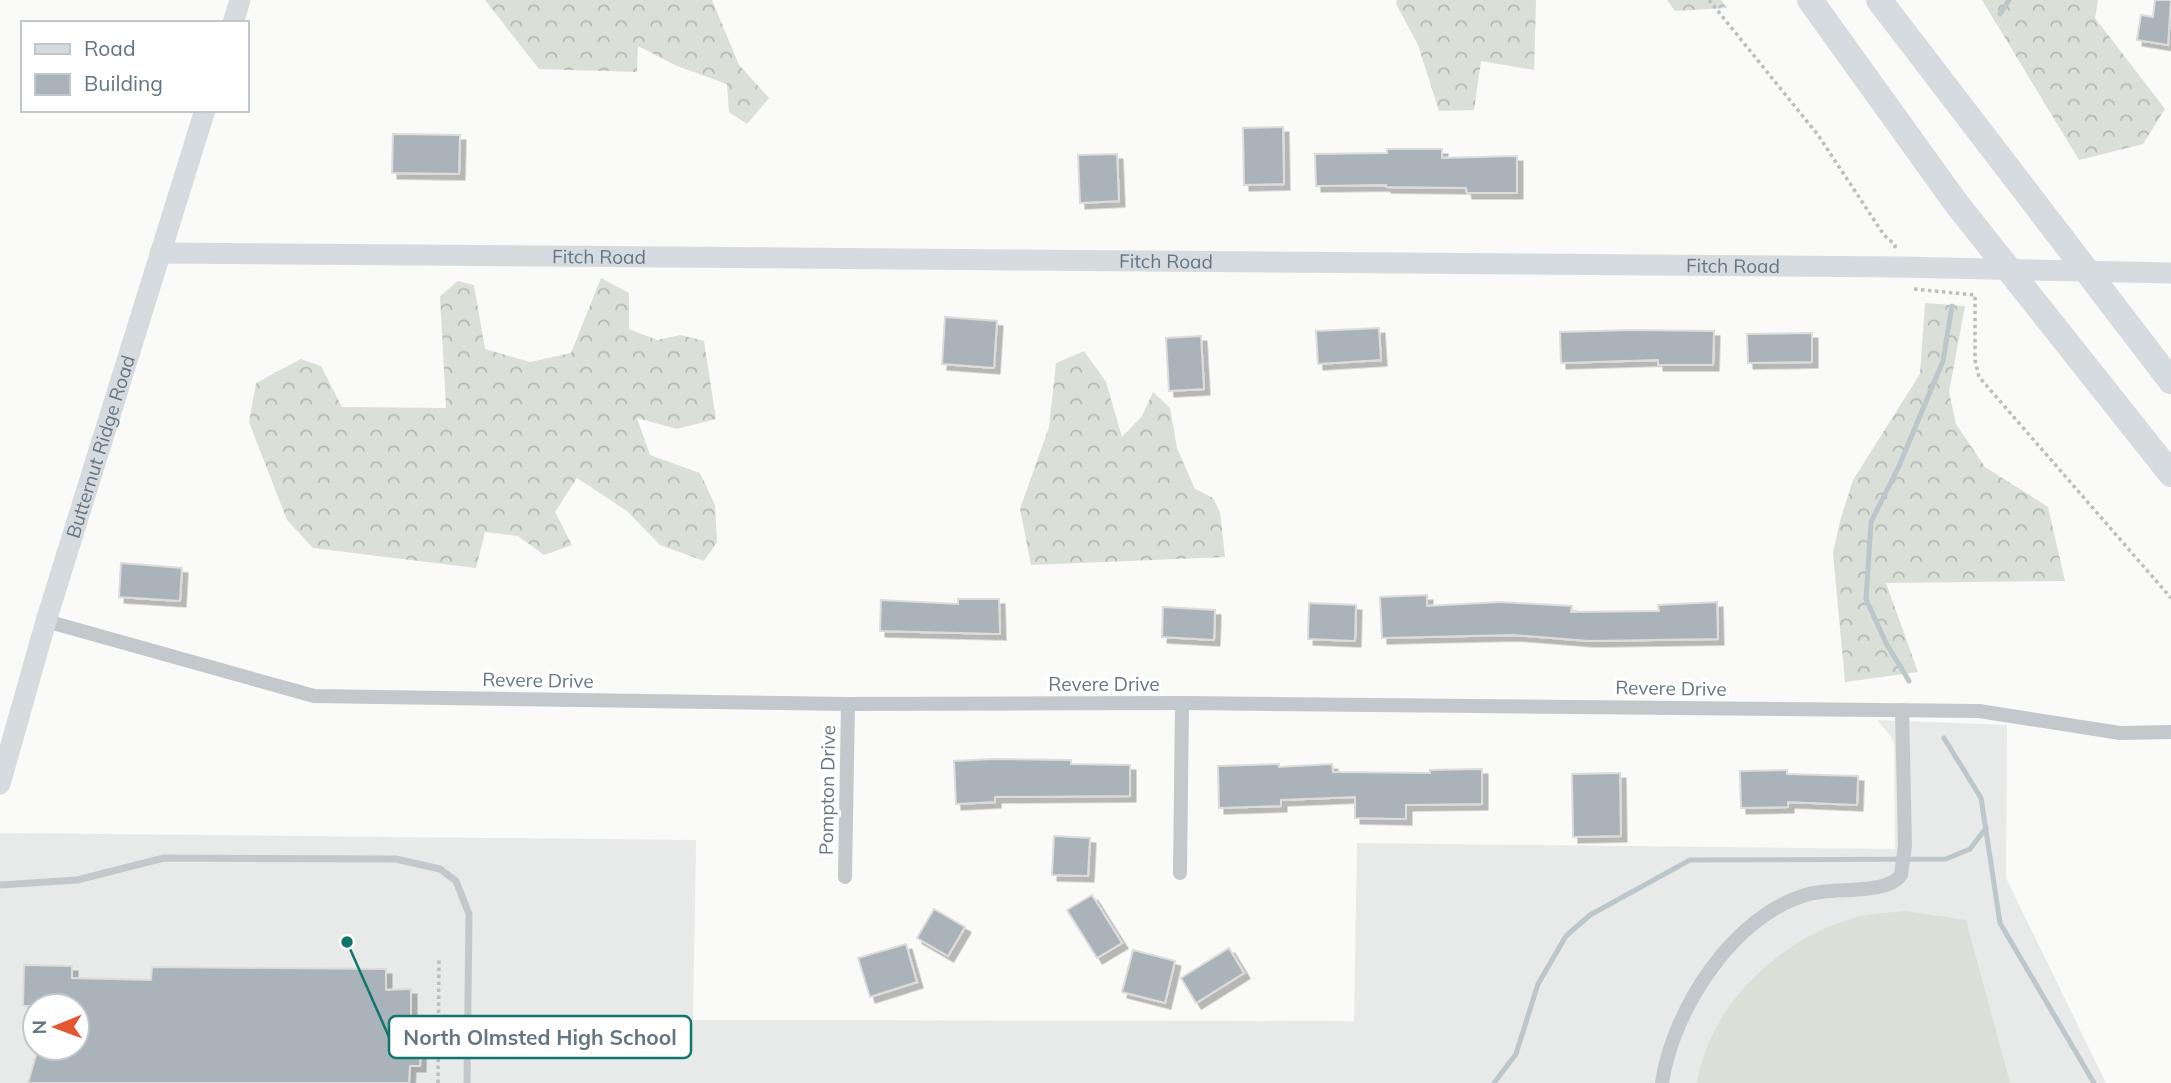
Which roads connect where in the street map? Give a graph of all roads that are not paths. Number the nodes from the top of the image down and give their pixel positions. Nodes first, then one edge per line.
1 (240, 0) edge
2 (1810, 0) edge
3 (1879, 0) edge
4 (234, 21) edge
5 (204, 112) edge
6 (160, 253) junction
7 (2171, 273) edge
8 (2171, 382) edge
9 (2171, 474) edge
10 (46, 621) junction
11 (1182, 703) junction
12 (848, 704) junction
13 (1902, 710) junction
14 (2171, 732) edge
15 (0, 785) edge
16 (1180, 873) dead end
17 (845, 877) dead end
18 (0, 885) edge
19 (467, 1083) edge
20 (1662, 1083) edge

1 - 4 street
2 - 9 highway
3 - 8 highway
5 - 6 street, Butternut Ridge Road
6 - 7 street, Fitch Road
6 - 10 street, Butternut Ridge Road
10 - 12 street, Revere Drive
10 - 15 street, Butternut Ridge Road
11 - 12 street, Revere Drive
11 - 13 street, Revere Drive
11 - 16 street
12 - 17 street, Pompton Drive
13 - 14 street, Revere Drive
13 - 20 street
18 - 19 lane

